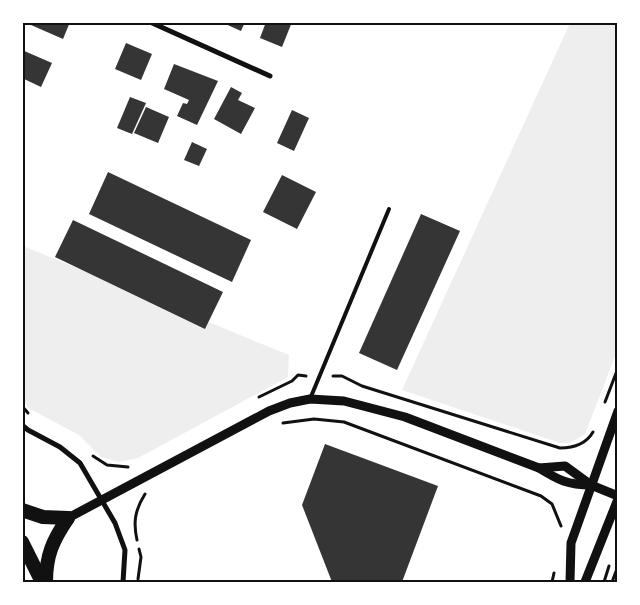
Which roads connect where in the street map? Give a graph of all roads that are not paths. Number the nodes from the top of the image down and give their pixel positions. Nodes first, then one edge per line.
1 (150, 22) edge
2 (270, 76) dead end
3 (389, 209) dead end
4 (310, 399) junction
5 (618, 411) edge
6 (22, 425) edge
7 (540, 468) junction
8 (590, 485) junction
9 (618, 497) edge
10 (102, 501) junction
11 (22, 510) edge
12 (68, 518) junction
13 (22, 542) edge
14 (42, 582) edge
15 (46, 582) edge
16 (122, 582) edge
17 (570, 582) edge
18 (585, 582) edge

1 - 2 street
3 - 4 lane
4 - 7 street
4 - 10 street
5 - 8 street
6 - 10 street
7 - 8 street
7 - 8 street
8 - 9 street
8 - 17 street
9 - 18 street
10 - 12 street
10 - 16 street
11 - 12 highway
12 - 15 highway
13 - 14 highway

